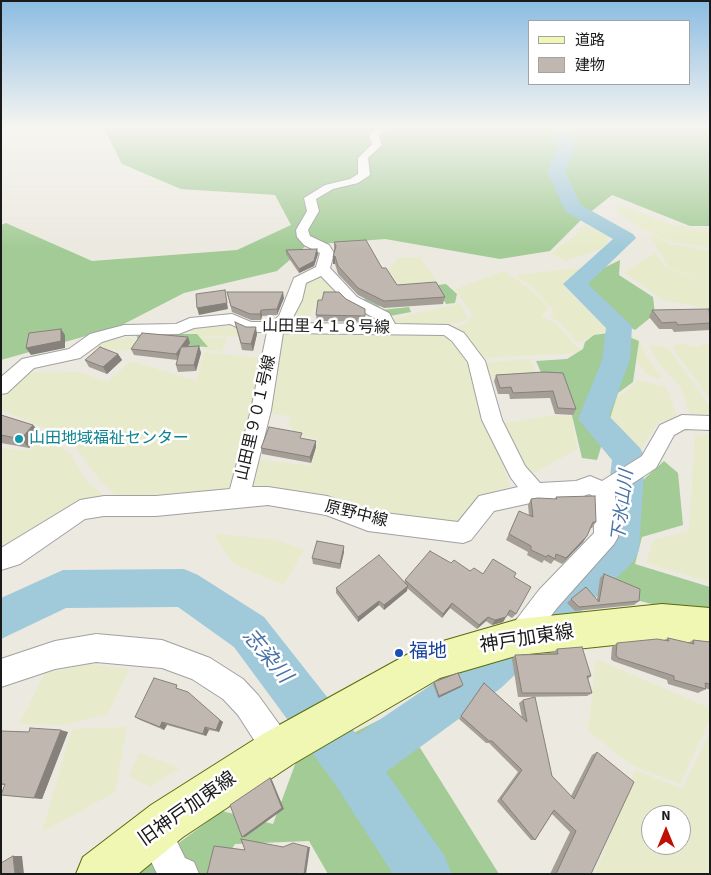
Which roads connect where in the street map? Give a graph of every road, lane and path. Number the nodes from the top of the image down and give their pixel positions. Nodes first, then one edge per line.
1 (364, 168) edge
2 (323, 269) junction
3 (276, 327) junction
4 (389, 329) junction
5 (1, 388) edge
6 (710, 423) edge
7 (604, 491) junction
8 (535, 493) junction
9 (239, 497) junction
10 (1, 559) edge
11 (710, 626) edge
12 (518, 637) junction
13 (1, 672) edge
14 (278, 749) junction
15 (154, 831) junction
16 (100, 874) edge
17 (182, 874) edge

1 - 2 street
2 - 3 street, 山田里９０１号線
2 - 4 street
3 - 4 street, 山田里４１８号線
3 - 5 street, 山田里４１８号線
3 - 9 street, 山田里９０１号線
4 - 8 street, 山田里４１８号線
6 - 7 street
7 - 8 street, 原野中線
7 - 12 street
8 - 9 street, 原野中線
9 - 10 street, 原野中線
11 - 12 street, 神戸加東線
12 - 14 street, 神戸加東線
13 - 14 street
14 - 15 street, 旧神戸加東線
15 - 16 street, 旧神戸加東線
15 - 17 street

